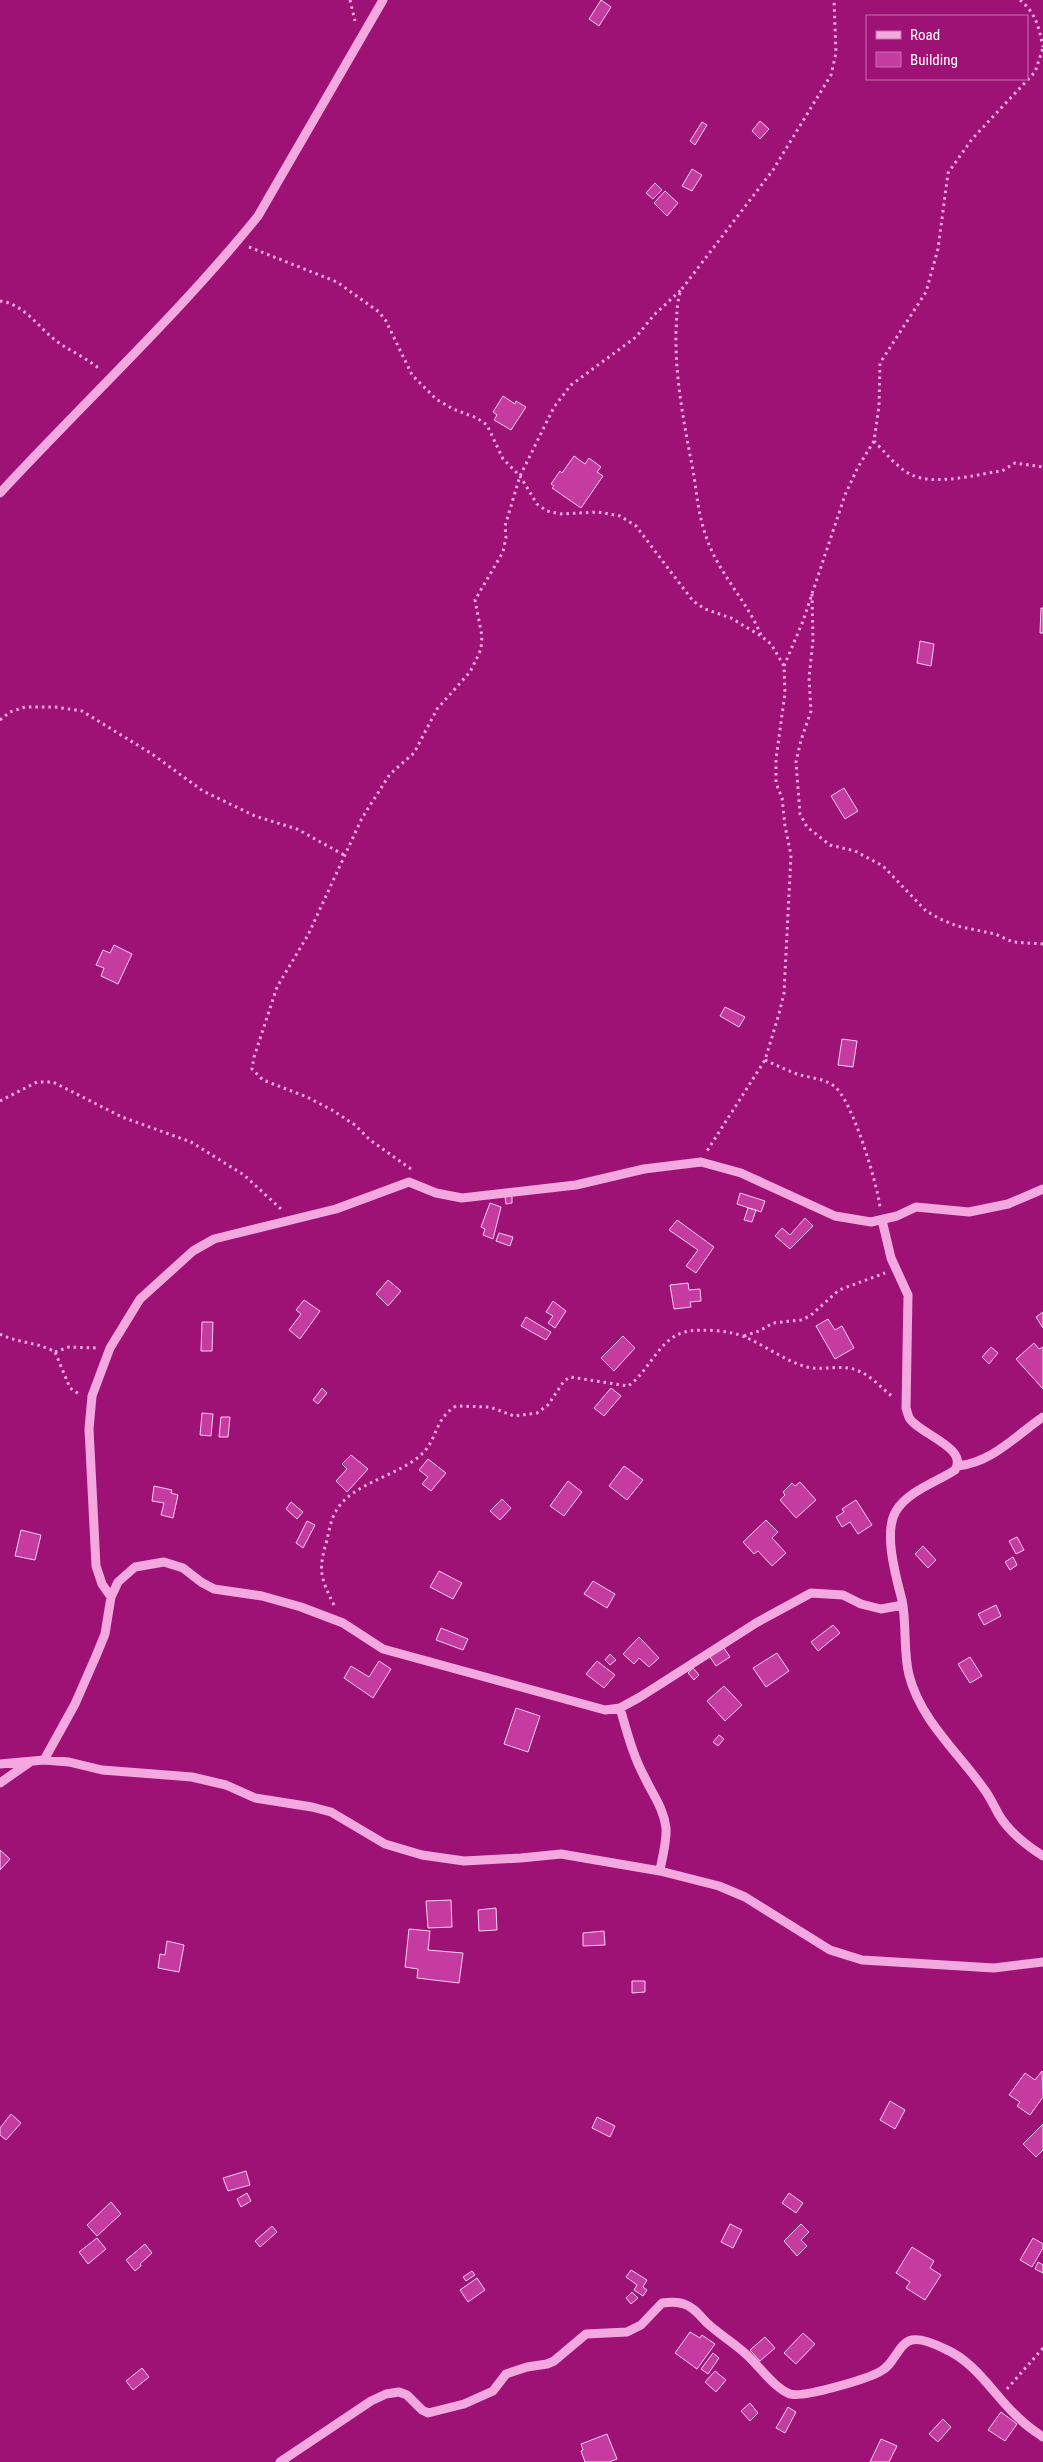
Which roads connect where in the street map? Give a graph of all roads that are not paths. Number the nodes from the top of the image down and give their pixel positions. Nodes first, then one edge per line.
1 (383, 0) edge
2 (0, 492) edge
3 (1043, 1189) edge
4 (882, 1220) junction
5 (1043, 1417) edge
6 (958, 1466) junction
7 (111, 1597) junction
8 (903, 1605) junction
9 (620, 1708) junction
10 (33, 1760) junction
11 (44, 1760) junction
12 (0, 1764) edge
13 (0, 1783) edge
14 (1043, 1856) edge
15 (660, 1871) junction
16 (1043, 1962) edge
17 (1043, 2437) edge
18 (280, 2462) edge

1 - 2 street
3 - 4 street
4 - 6 street
4 - 7 street
5 - 6 street
6 - 8 street
7 - 9 street
7 - 11 street
8 - 9 street
8 - 14 street
9 - 15 street
10 - 11 street
10 - 12 street
10 - 13 street
11 - 15 street
15 - 16 street
17 - 18 street

